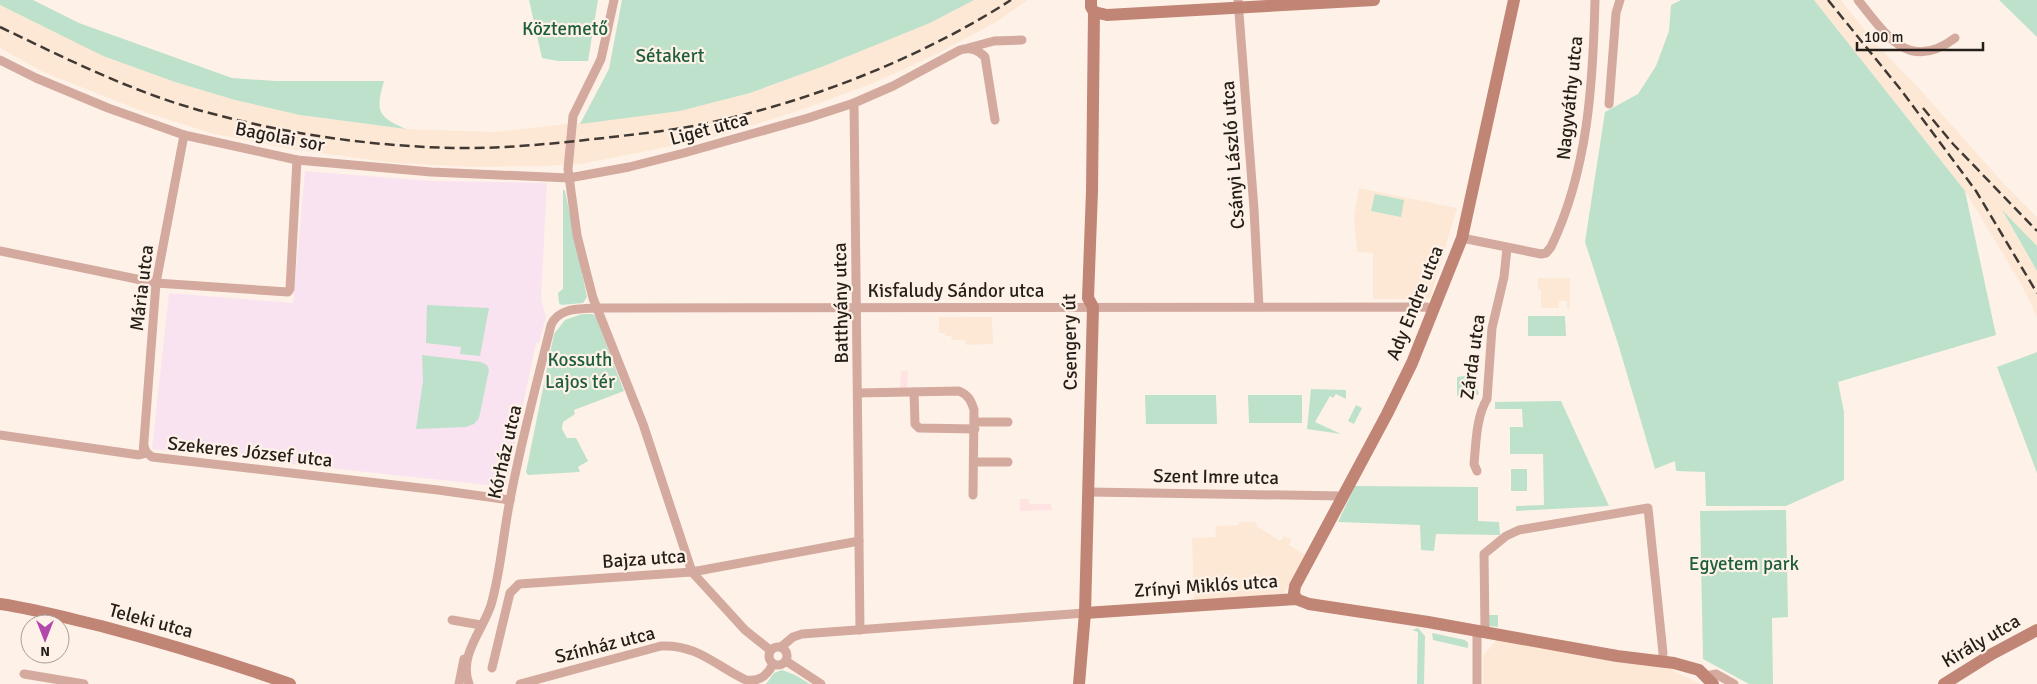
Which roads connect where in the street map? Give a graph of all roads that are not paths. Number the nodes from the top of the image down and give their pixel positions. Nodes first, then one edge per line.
1 (614, 0) edge
2 (1374, 0) edge
3 (1514, 0) edge
4 (1595, 0) edge
5 (1620, 0) edge
6 (1858, 0) edge
7 (1238, 4) edge
8 (1092, 6) edge
9 (1955, 38) dead end
10 (1022, 40) dead end
11 (968, 48) junction
12 (0, 60) edge
13 (854, 102) junction
14 (1609, 104) dead end
15 (995, 120) dead end
16 (184, 135) junction
17 (297, 160) junction
18 (569, 174) junction
19 (1462, 238) junction
20 (1507, 248) junction
21 (0, 251) edge
22 (156, 283) junction
23 (1093, 307) junction
24 (1259, 307) junction
25 (597, 308) junction
26 (858, 308) junction
27 (1433, 310) junction
28 (914, 392) junction
29 (858, 393) junction
30 (1008, 422) dead end
31 (975, 426) junction
32 (0, 434) edge
33 (144, 446) junction
34 (974, 462) junction
35 (1008, 462) dead end
36 (1477, 470) dead end
37 (1088, 492) junction
38 (973, 495) dead end
39 (1342, 496) junction
40 (510, 500) junction
41 (859, 541) junction
42 (692, 572) junction
43 (1296, 599) junction
44 (0, 604) edge
45 (1085, 613) junction
46 (452, 620) dead end
47 (481, 625) junction
48 (860, 630) junction
49 (2037, 630) edge
50 (1481, 632) junction
51 (475, 635) junction
52 (781, 647) junction
53 (770, 650) junction
54 (786, 661) junction
55 (1662, 662) junction
56 (773, 664) junction
57 (492, 668) dead end
58 (24, 674) dead end
59 (1710, 680) edge
60 (84, 684) edge
61 (290, 684) edge
62 (459, 684) edge
63 (469, 684) edge
64 (520, 684) edge
65 (821, 684) edge
66 (1080, 684) edge
67 (1477, 684) edge
68 (1734, 684) edge
69 (1944, 684) edge

1 - 18 street
2 - 7 main road
3 - 19 main road, Ady Endre utca
4 - 20 street, Nagyváthy utca
5 - 14 street, Nagyváthy utca
6 - 9 street
7 - 8 main road
7 - 24 street, Csányi László utca
8 - 23 main road, Csengery út
10 - 11 street
11 - 13 street
11 - 15 street
12 - 16 street, Bagolai sor
13 - 18 street, Liget utca
13 - 26 street, Batthyány utca
16 - 17 street, Bagolai sor
16 - 22 street, Mária utca
17 - 18 street, Bagolai sor
17 - 22 street
18 - 25 street
19 - 20 street
19 - 27 main road, Ady Endre utca
20 - 36 street, Zárda utca
21 - 22 street
22 - 33 street, Mária utca
23 - 24 street, Kisfaludy Sándor utca
23 - 26 street, Kisfaludy Sándor utca
23 - 37 main road, Csengery út
24 - 27 street, Kisfaludy Sándor utca
25 - 26 street, Kisfaludy Sándor utca
25 - 40 street, Kórház utca
25 - 42 street
26 - 29 street, Batthyány utca
27 - 39 main road, Ady Endre utca
28 - 29 street
28 - 31 street
28 - 31 street
29 - 41 street, Batthyány utca
30 - 31 street
31 - 34 street
32 - 33 street, Szekeres József utca
33 - 40 street, Szekeres József utca
34 - 35 street
34 - 38 street
37 - 39 street, Szent Imre utca
37 - 45 main road, Csengery út
39 - 43 main road, Ady Endre utca
40 - 47 street, Kórház utca
41 - 42 street, Bajza utca
41 - 48 street, Batthyány utca
42 - 53 street
42 - 57 street, Bajza utca
43 - 45 main road, Zrínyi Miklós utca
43 - 50 main road, Zrínyi Miklós utca
44 - 61 main road, Teleki utca
45 - 48 street, Zrínyi Miklós utca
45 - 66 main road, Csengery út
46 - 47 street
47 - 51 street, Kórház utca
48 - 52 street, Zrínyi Miklós utca
49 - 69 main road, Király utca
50 - 55 main road, Zrínyi Miklós utca
50 - 55 street
50 - 67 street
51 - 62 street, Kórház utca
51 - 63 street, Kórház utca
52 - 53 street
52 - 54 street
53 - 56 street
54 - 56 street
54 - 65 street
55 - 59 main road, Zrínyi Miklós utca
56 - 64 street, Színház utca
58 - 60 street
59 - 68 street

